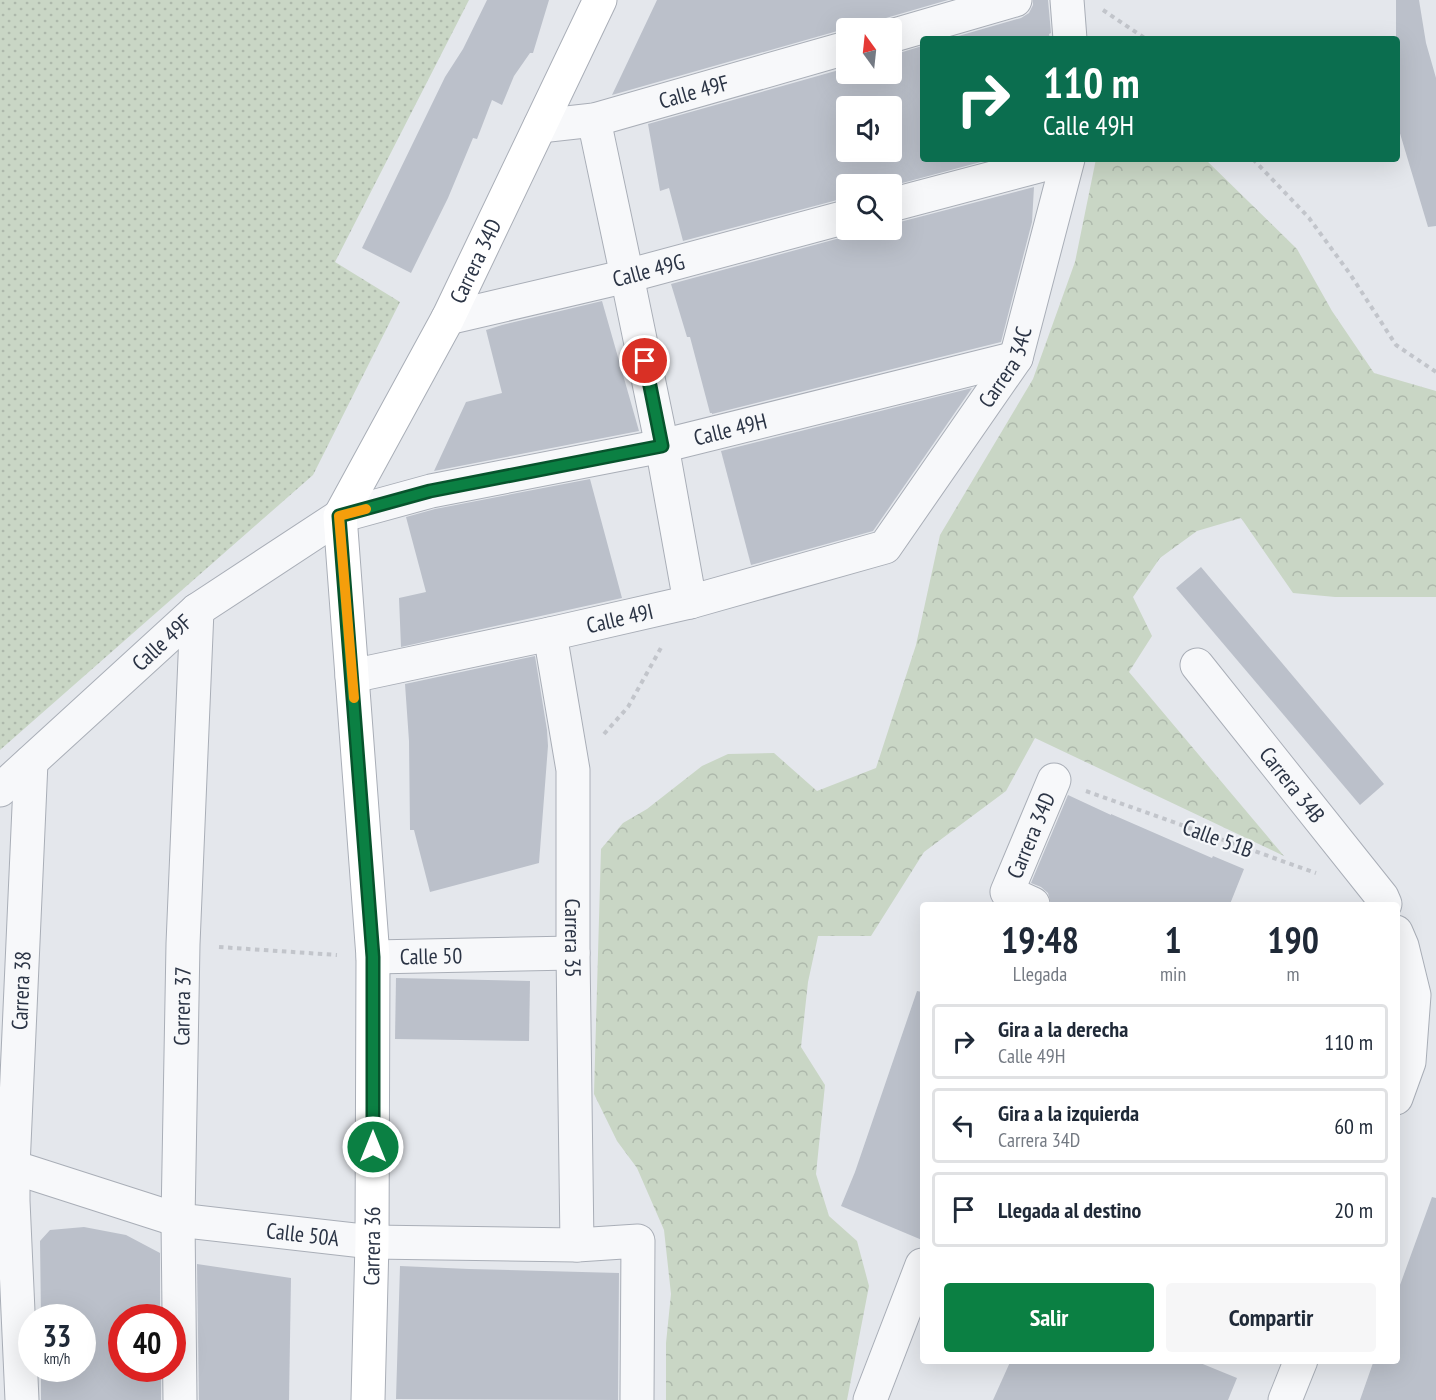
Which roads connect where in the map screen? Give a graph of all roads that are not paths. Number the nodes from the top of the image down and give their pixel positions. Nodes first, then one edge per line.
1 (600, 0) edge
2 (1016, 0) edge
3 (1082, 3) edge
4 (902, 33) edge
5 (1071, 36) edge
6 (836, 51) edge
7 (594, 120) junction
8 (540, 126) junction
9 (1056, 162) edge
10 (1066, 162) edge
11 (902, 203) edge
12 (836, 221) edge
13 (627, 276) junction
14 (448, 318) junction
15 (1016, 358) junction
16 (662, 446) junction
17 (339, 516) junction
18 (885, 547) joint
19 (690, 602) junction
20 (197, 610) junction
21 (550, 634) junction
22 (1197, 665) dead end
23 (352, 676) junction
24 (31, 762) junction
25 (1054, 780) road end
26 (0, 790) edge
27 (1020, 898) edge
28 (1384, 902) edge
29 (1400, 941) edge
30 (573, 953) junction
31 (373, 957) junction
32 (1402, 1060) edge
33 (6, 1166) edge
34 (6, 1201) edge
35 (178, 1220) junction
36 (372, 1242) junction
37 (577, 1245) junction
38 (920, 1270) edge
39 (1299, 1364) edge
40 (15, 1386) edge
41 (180, 1400) edge
42 (368, 1400) edge
43 (637, 1400) edge
44 (870, 1400) edge
45 (1285, 1400) edge

1 - 8 street, Carrera 34D
2 - 4 street
3 - 5 street
6 - 7 street, Calle 49F
7 - 8 street, Calle 49F
7 - 13 street
8 - 14 street, Carrera 34D
9 - 11 street
10 - 15 street, Carrera 34C
12 - 13 street, Calle 49G
13 - 14 street, Calle 49G
13 - 16 street
14 - 17 street, Carrera 34D
15 - 16 street, Calle 49H
15 - 18 street, Carrera 34C
16 - 17 street, Calle 49H
16 - 19 street
17 - 20 street, Calle 49F
17 - 23 street, Carrera 36
18 - 19 street, Calle 49I
19 - 21 street, Calle 49I
20 - 24 street, Calle 49F
20 - 35 street, Carrera 37
21 - 23 street, Calle 49I
21 - 30 street, Carrera 35
22 - 28 street, Carrera 34B
23 - 31 street, Carrera 36
24 - 26 street, Calle 49F
24 - 33 street, Carrera 38
25 - 27 street, Carrera 34D
29 - 32 street
30 - 31 street, Calle 50
30 - 37 street, Carrera 35
31 - 36 street, Carrera 36
33 - 34 street, Carrera 38
33 - 35 street, Calle 50A
34 - 40 street, Carrera 38
35 - 36 street, Calle 50A
35 - 41 street, Carrera 37
36 - 37 street, Calle 50A
36 - 42 street, Carrera 36
37 - 43 street, Calle 50A
38 - 44 street
39 - 45 street

